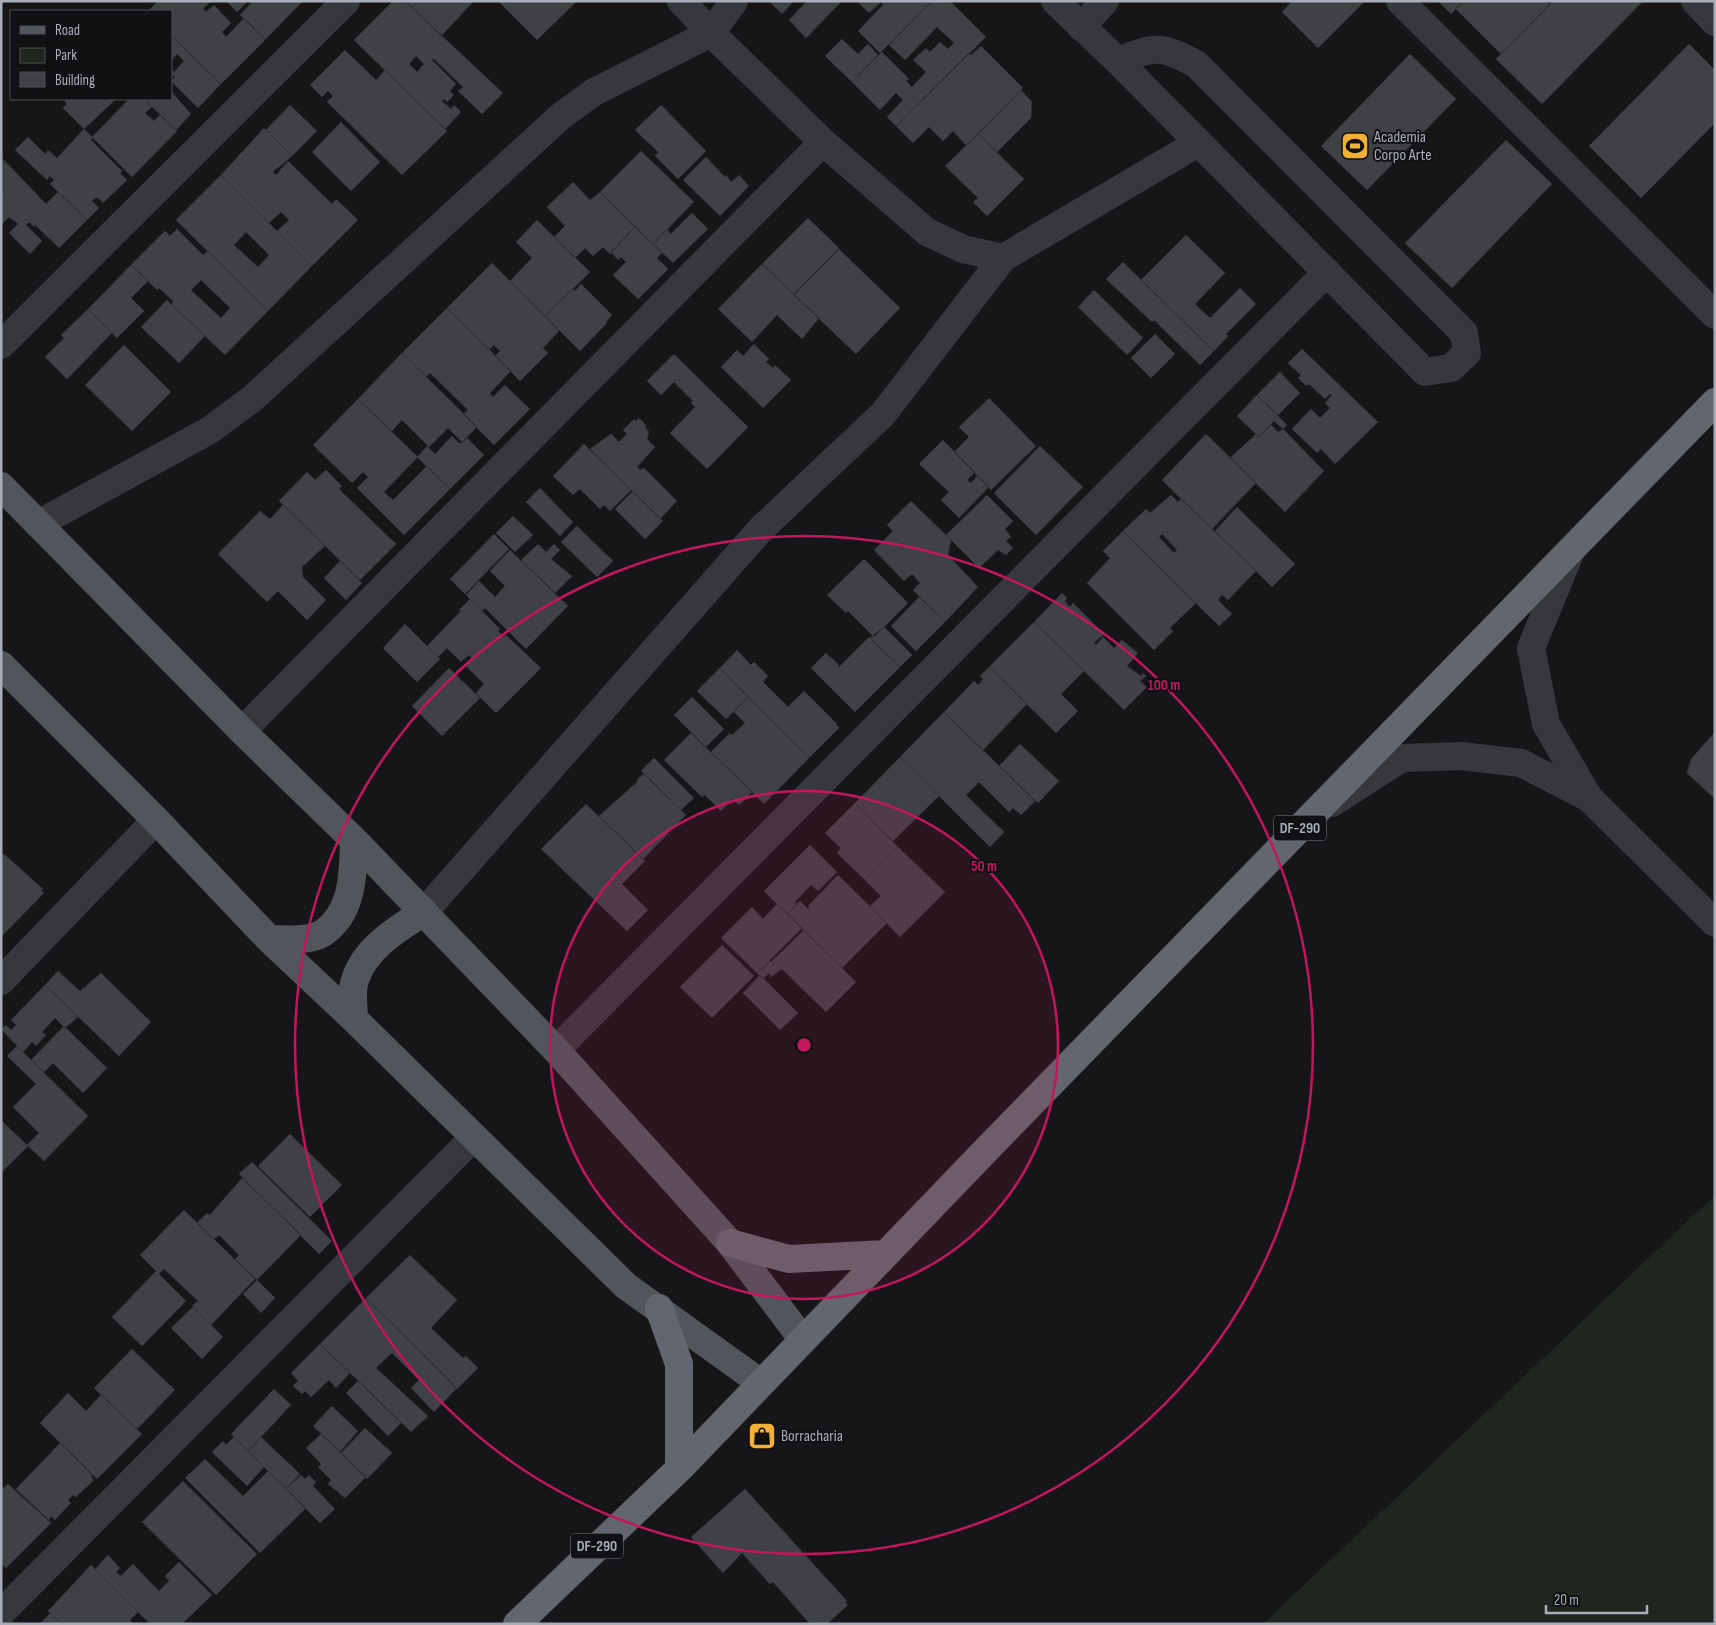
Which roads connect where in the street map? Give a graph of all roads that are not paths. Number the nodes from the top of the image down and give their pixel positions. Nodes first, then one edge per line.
1 (346, 1) edge
2 (682, 1) edge
3 (734, 1) edge
4 (1055, 1) edge
5 (1105, 1) edge
6 (1400, 1) edge
7 (1695, 1) edge
8 (1715, 22) edge
9 (1081, 27) junction
10 (711, 33) junction
11 (1118, 61) junction
12 (823, 142) junction
13 (1198, 143) junction
14 (1003, 258) junction
15 (1327, 272) junction
16 (1715, 315) edge
17 (1, 345) edge
18 (1715, 402) edge
19 (1, 486) edge
20 (38, 524) junction
21 (1571, 550) junction
22 (1, 665) edge
23 (242, 731) junction
24 (1589, 798) junction
25 (1312, 816) junction
26 (156, 820) junction
27 (354, 840) junction
28 (424, 912) junction
29 (1715, 923) edge
30 (270, 939) junction
31 (1, 981) edge
32 (354, 1019) junction
33 (556, 1050) junction
34 (474, 1136) junction
35 (730, 1243) junction
36 (886, 1254) junction
37 (659, 1308) junction
38 (803, 1340) junction
39 (761, 1383) junction
40 (679, 1469) junction
41 (1, 1613) edge
42 (517, 1624) edge

1 - 17 street
2 - 10 street
3 - 10 street
4 - 9 street
5 - 9 street
6 - 16 street
7 - 8 street
9 - 11 street
10 - 12 street
10 - 20 street
11 - 13 street
11 - 15 street
12 - 14 street
12 - 23 street
13 - 14 street
13 - 15 street
14 - 28 street
15 - 33 street
18 - 21 highway, DF-290
19 - 20 main road
20 - 23 main road
21 - 24 street
21 - 25 highway, DF-290
22 - 26 main road
23 - 27 main road
24 - 25 street
24 - 29 street
25 - 36 highway, DF-290
26 - 30 main road
26 - 31 street
27 - 28 main road
27 - 30 main road
28 - 32 main road
28 - 33 main road
30 - 32 main road
32 - 34 main road
33 - 35 main road
34 - 37 main road
34 - 41 street
35 - 36 highway
35 - 38 main road
36 - 38 highway, DF-290
37 - 39 main road
37 - 40 highway
38 - 39 highway, DF-290
39 - 40 highway, DF-290
40 - 42 highway, DF-290

